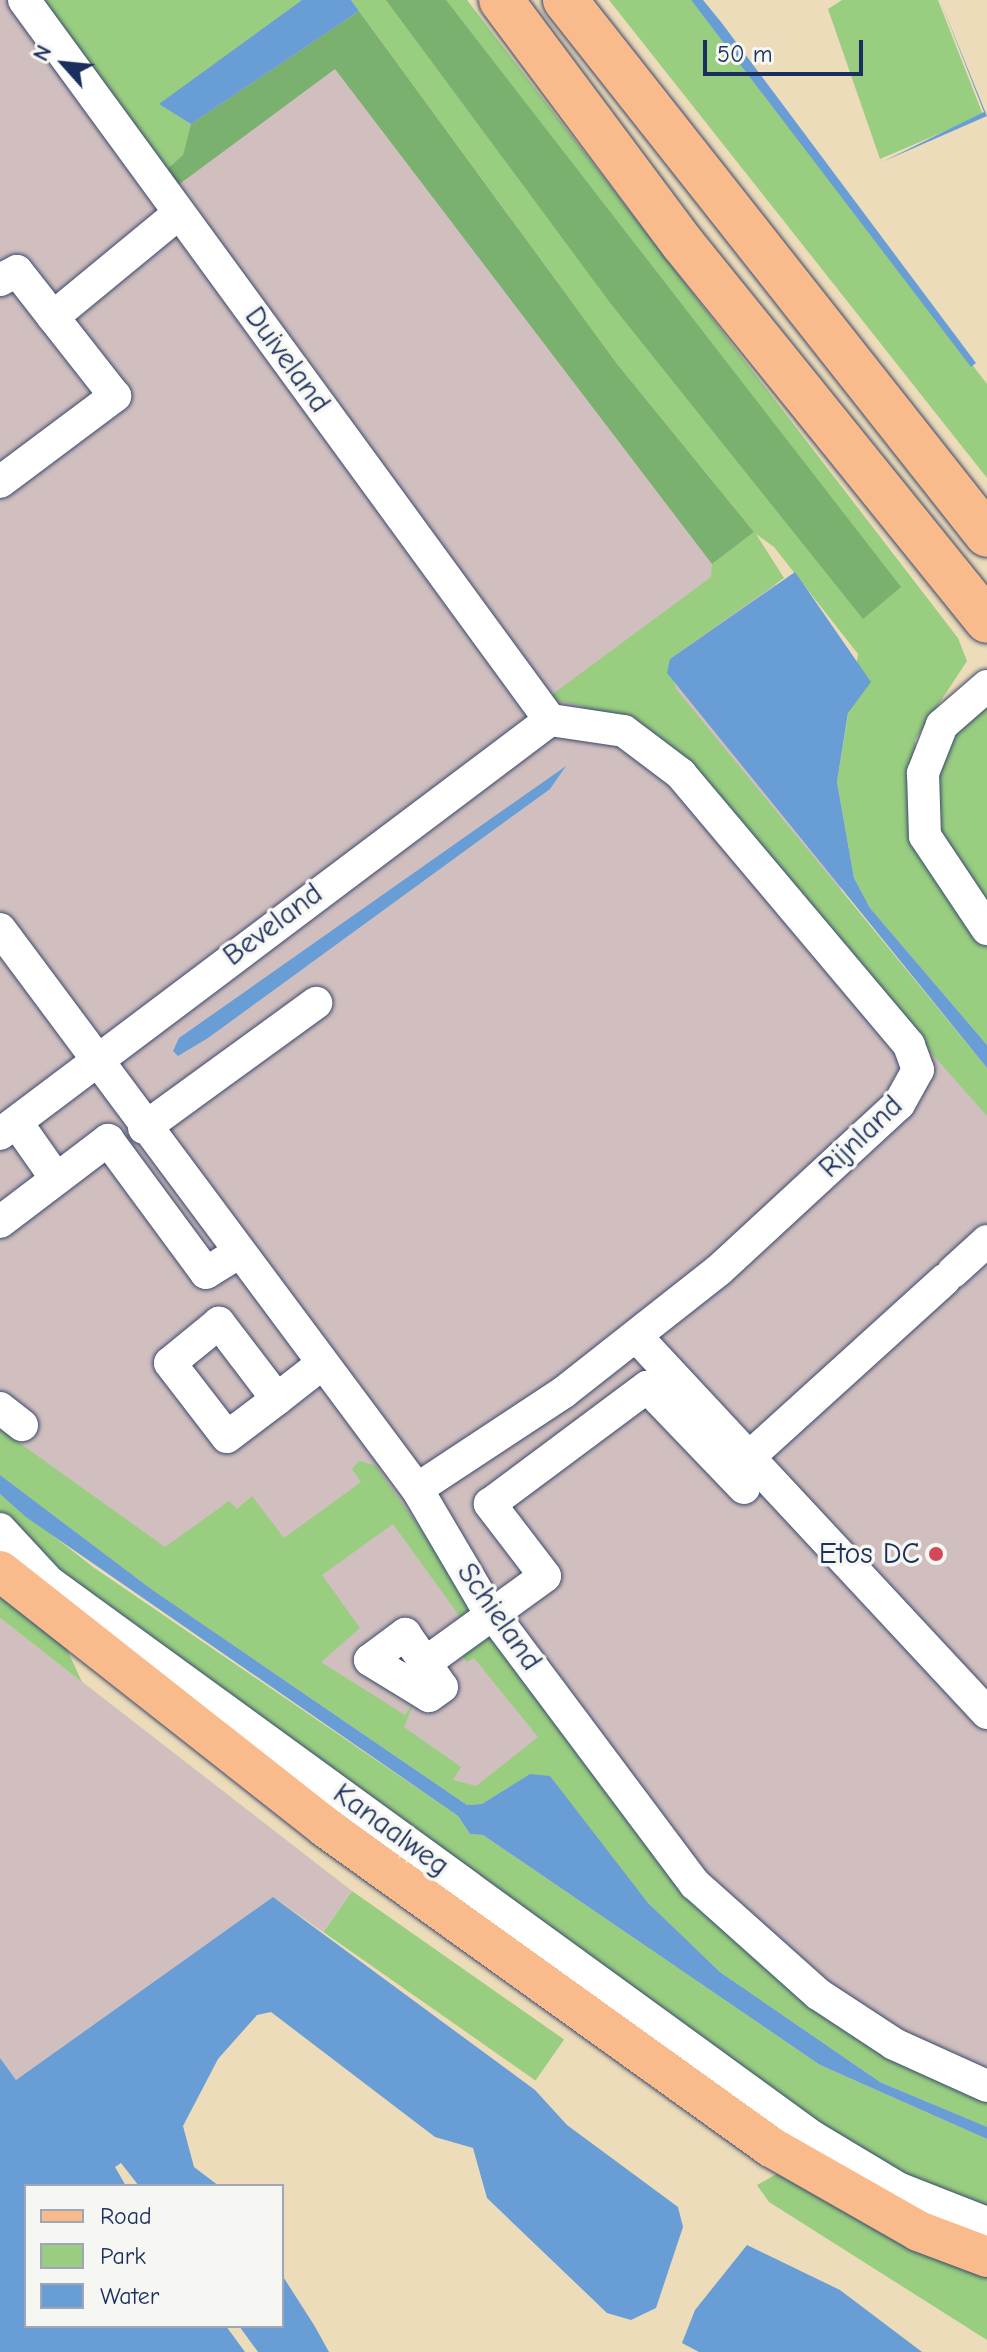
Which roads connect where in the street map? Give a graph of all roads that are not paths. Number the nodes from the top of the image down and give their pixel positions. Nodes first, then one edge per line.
1 (24, 0) edge
2 (501, 0) edge
3 (565, 0) edge
4 (179, 213) junction
5 (0, 280) edge
6 (53, 317) junction
7 (0, 482) edge
8 (987, 535) edge
9 (987, 621) edge
10 (987, 686) edge
11 (550, 720) junction
12 (0, 929) edge
13 (987, 929) edge
14 (316, 1003) dead end
15 (92, 1059) junction
16 (8, 1128) edge
17 (144, 1128) junction
18 (55, 1177) junction
19 (0, 1222) edge
20 (987, 1241) edge
21 (238, 1253) junction
22 (636, 1336) junction
23 (322, 1364) junction
24 (564, 1392) junction
25 (277, 1399) dead end
26 (590, 1429) junction
27 (746, 1473) junction
28 (417, 1489) junction
29 (0, 1529) edge
30 (0, 1571) edge
31 (493, 1614) junction
32 (425, 1663) dead end
33 (987, 1713) edge
34 (987, 2086) edge
35 (781, 2134) junction
36 (987, 2223) edge
37 (987, 2257) edge

1 - 4 street, Duiveland
2 - 9 highway
3 - 8 highway
4 - 6 street
4 - 11 street, Duiveland
5 - 6 street
6 - 7 street
10 - 13 street
11 - 15 street, Beveland
11 - 22 street, Rijnland
12 - 15 street, Schieland
14 - 17 street
15 - 16 street, Beveland
15 - 17 street, Schieland
16 - 18 street
17 - 21 street, Schieland
18 - 19 street
18 - 21 street
20 - 27 street
21 - 23 street, Schieland
22 - 24 street, Rijnland
22 - 27 street
23 - 25 street
23 - 28 street, Schieland
24 - 26 street
24 - 28 street, Rijnland
26 - 27 street
26 - 31 street
27 - 33 street
28 - 31 street, Schieland
29 - 35 street, Kanaalweg
30 - 35 main road, Kanaalweg
31 - 32 street
31 - 34 street, Schieland
35 - 36 street, Kanaalweg
35 - 37 main road, Kanaalweg

